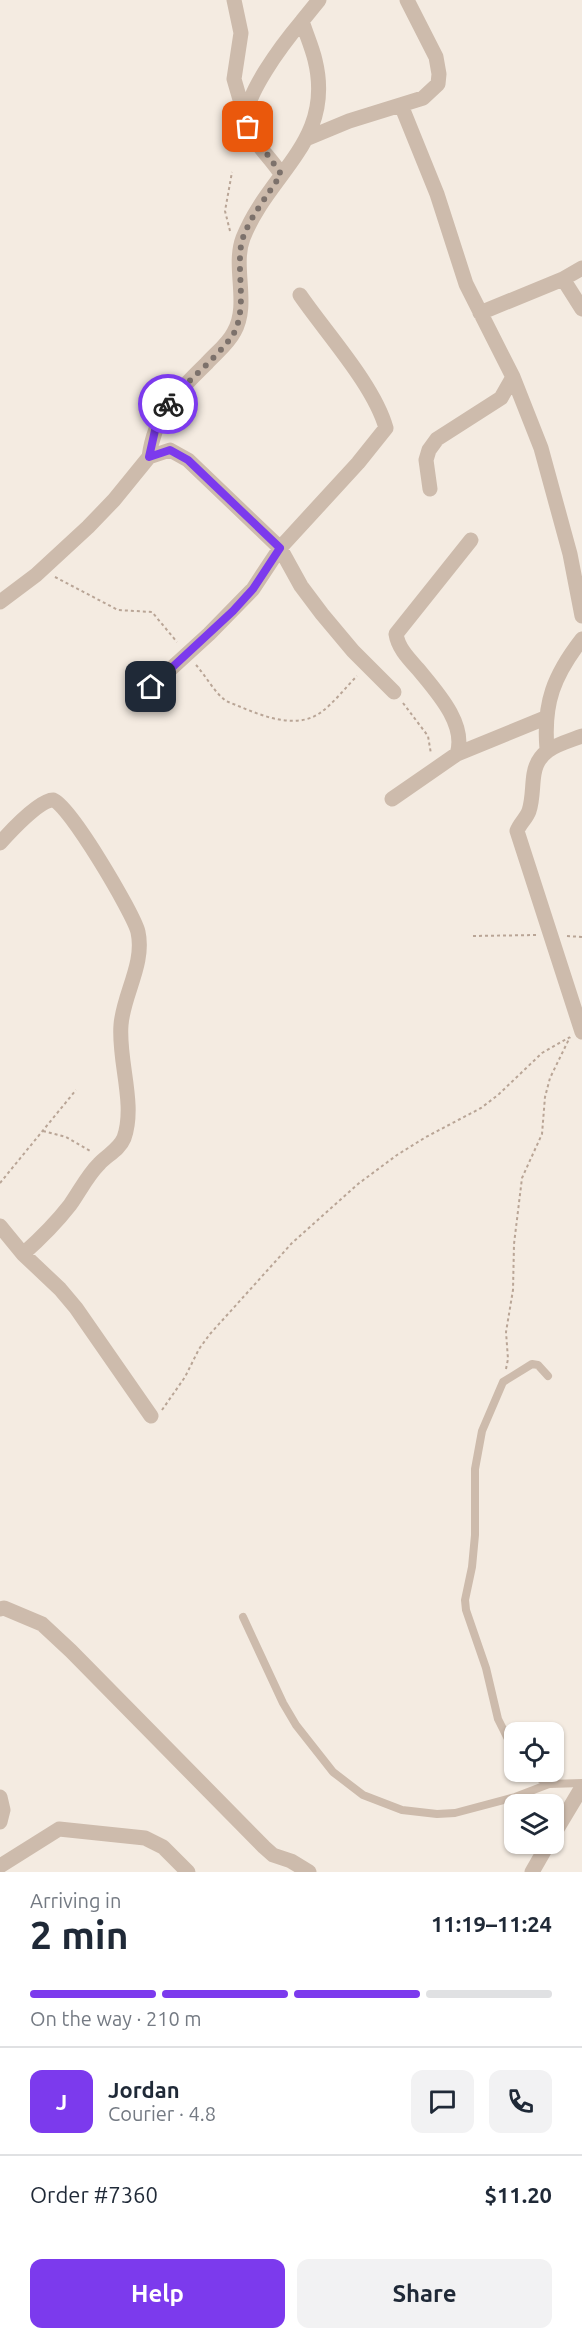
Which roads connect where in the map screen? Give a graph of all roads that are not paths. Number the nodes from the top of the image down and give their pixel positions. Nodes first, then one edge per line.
1 (234, 0) edge
2 (319, 0) edge
3 (407, 0) edge
4 (302, 21) junction
5 (401, 105) junction
6 (246, 120) junction
7 (308, 138) junction
8 (281, 174) junction
9 (582, 268) edge
10 (563, 279) junction
11 (300, 295) dead end
12 (582, 309) edge
13 (480, 313) junction
14 (513, 377) junction
15 (149, 457) junction
16 (430, 489) dead end
17 (471, 540) dead end
18 (280, 548) junction
19 (0, 602) edge
20 (582, 616) edge
21 (582, 639) edge
22 (151, 687) dead end
23 (394, 692) road end
24 (545, 717) junction
25 (582, 736) edge
26 (547, 749) junction
27 (457, 754) junction
28 (392, 799) dead end
29 (0, 843) edge
30 (576, 1035) edge
31 (0, 1226) edge
32 (23, 1254) junction
33 (548, 1376) dead end
34 (151, 1416) road end
35 (0, 1609) edge
36 (243, 1617) dead end
37 (504, 1731) edge
38 (546, 1782) edge
39 (549, 1784) junction
40 (582, 1785) edge
41 (0, 1797) edge
42 (564, 1816) edge
43 (0, 1822) edge
44 (542, 1854) edge
45 (0, 1866) edge
46 (188, 1872) edge
47 (309, 1872) edge
48 (532, 1872) edge

1 - 6 street
2 - 4 street
3 - 5 street
4 - 6 street
4 - 7 street
5 - 7 street
5 - 13 street
6 - 8 street
7 - 8 street
8 - 15 street
9 - 10 street
10 - 12 street
10 - 13 street
11 - 18 street
13 - 14 street
14 - 16 street
14 - 20 street
15 - 18 street
15 - 19 street
17 - 27 street
18 - 22 street
18 - 23 street
21 - 24 street
24 - 26 street
24 - 27 street
25 - 26 street
26 - 30 street
27 - 28 street
29 - 32 street
31 - 32 street
32 - 34 street
33 - 37 lane
35 - 47 street
36 - 39 lane
38 - 39 lane
39 - 40 lane
40 - 42 street
41 - 43 street
44 - 48 street
45 - 46 street

